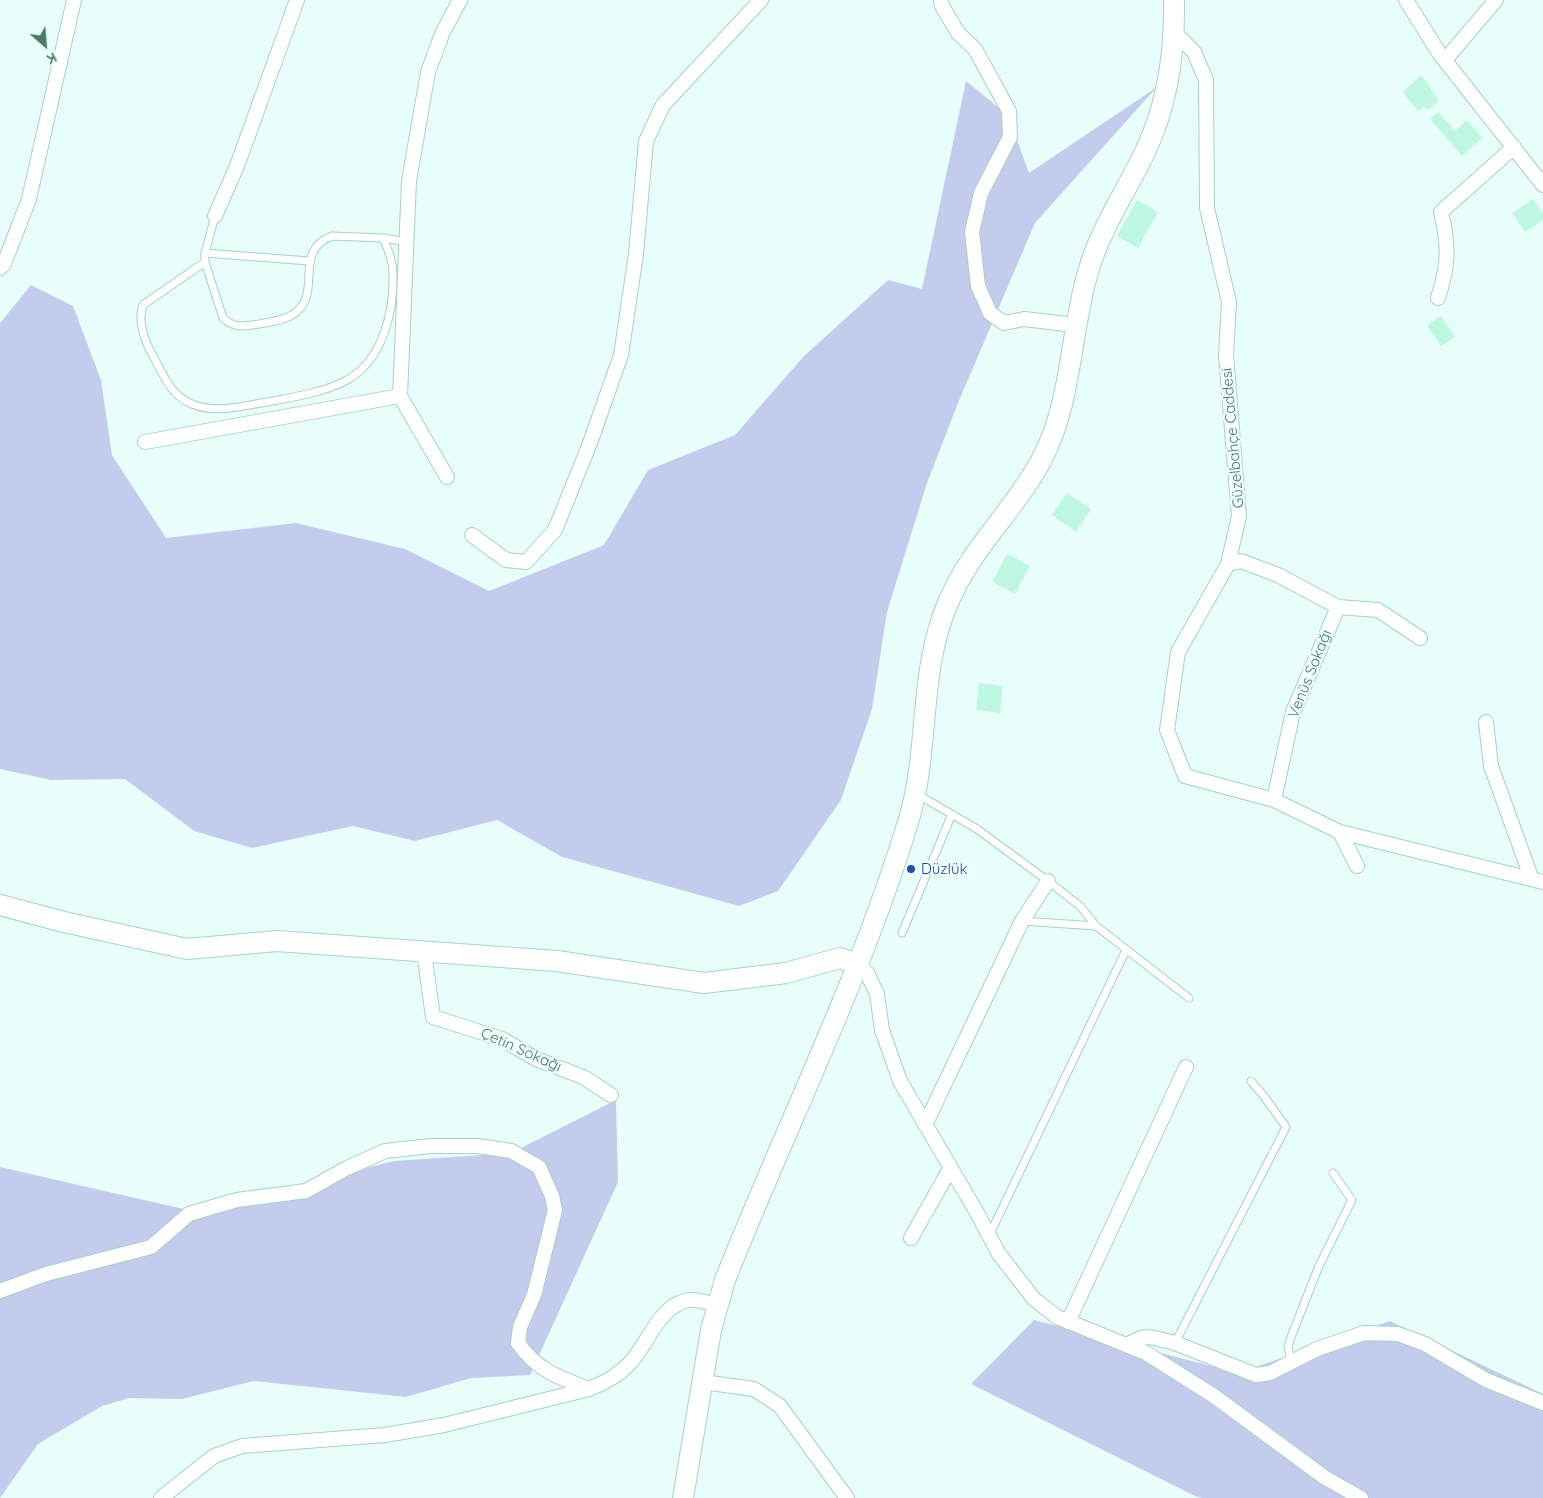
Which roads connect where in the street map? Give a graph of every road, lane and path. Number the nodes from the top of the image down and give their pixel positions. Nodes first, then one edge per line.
1 (74, 0) edge
2 (297, 0) edge
3 (460, 0) edge
4 (761, 0) edge
5 (941, 0) edge
6 (1174, 0) edge
7 (1406, 0) edge
8 (1496, 0) edge
9 (1175, 32) junction
10 (1445, 60) junction
11 (1514, 147) junction
12 (1543, 185) edge
13 (215, 216) joint
14 (383, 238) junction
15 (408, 242) junction
16 (205, 253) junction
17 (309, 260) junction
18 (206, 262) junction
19 (0, 268) edge
20 (1438, 298) dead end
21 (1075, 325) junction
22 (400, 396) junction
23 (145, 442) dead end
24 (447, 477) dead end
25 (472, 535) dead end
26 (1228, 564) junction
27 (1338, 607) junction
28 (1420, 638) dead end
29 (1486, 722) dead end
30 (915, 793) junction
31 (1274, 800) junction
32 (952, 814) junction
33 (1340, 832) junction
34 (1357, 866) dead end
35 (1537, 879) edge
36 (1048, 881) junction
37 (0, 905) edge
38 (1022, 921) junction
39 (1096, 926) junction
40 (902, 933) dead end
41 (1126, 950) junction
42 (424, 952) junction
43 (859, 964) junction
44 (1189, 998) dead end
45 (1186, 1066) dead end
46 (1251, 1082) dead end
47 (611, 1095) dead end
48 (925, 1125) junction
49 (950, 1168) junction
50 (1333, 1173) dead end
51 (989, 1237) junction
52 (911, 1238) dead end
53 (0, 1291) edge
54 (716, 1305) junction
55 (1068, 1322) junction
56 (1175, 1343) junction
57 (1126, 1345) junction
58 (1291, 1360) junction
59 (703, 1382) junction
60 (589, 1389) junction
61 (1543, 1402) edge
62 (161, 1498) edge
63 (682, 1498) edge
64 (847, 1498) edge
65 (1360, 1498) edge

1 - 19 street
2 - 13 street
3 - 15 street
4 - 25 street
5 - 21 street
6 - 9 street
7 - 10 street
8 - 10 street
9 - 21 street
9 - 26 street, Güzelbahçe Caddesi
10 - 11 street
11 - 12 street
11 - 20 street
13 - 16 lane
14 - 15 lane
14 - 17 lane
14 - 18 lane
15 - 22 street
16 - 17 lane
16 - 18 lane
17 - 18 lane
21 - 30 street
22 - 23 street
22 - 24 street
26 - 27 street
26 - 31 street, Güzelbahçe Caddesi
27 - 28 street
27 - 31 street, Venüs Sokağı
29 - 35 street
30 - 32 lane
30 - 43 street
31 - 33 street
32 - 36 lane
32 - 40 lane
33 - 34 street
33 - 35 street
36 - 38 street
36 - 39 lane
37 - 42 street
38 - 39 lane
38 - 48 street
39 - 41 lane
41 - 44 lane
41 - 51 lane
42 - 43 street
42 - 47 street, Çetin Sokağı
43 - 48 street
43 - 54 street
45 - 55 street
46 - 56 lane
48 - 49 street
49 - 51 street
49 - 52 street
50 - 58 lane
51 - 55 street
53 - 60 street
54 - 59 street
54 - 60 street
55 - 57 street
56 - 57 street
56 - 58 street
57 - 65 street
58 - 61 street
59 - 63 street
59 - 64 street
60 - 62 street

